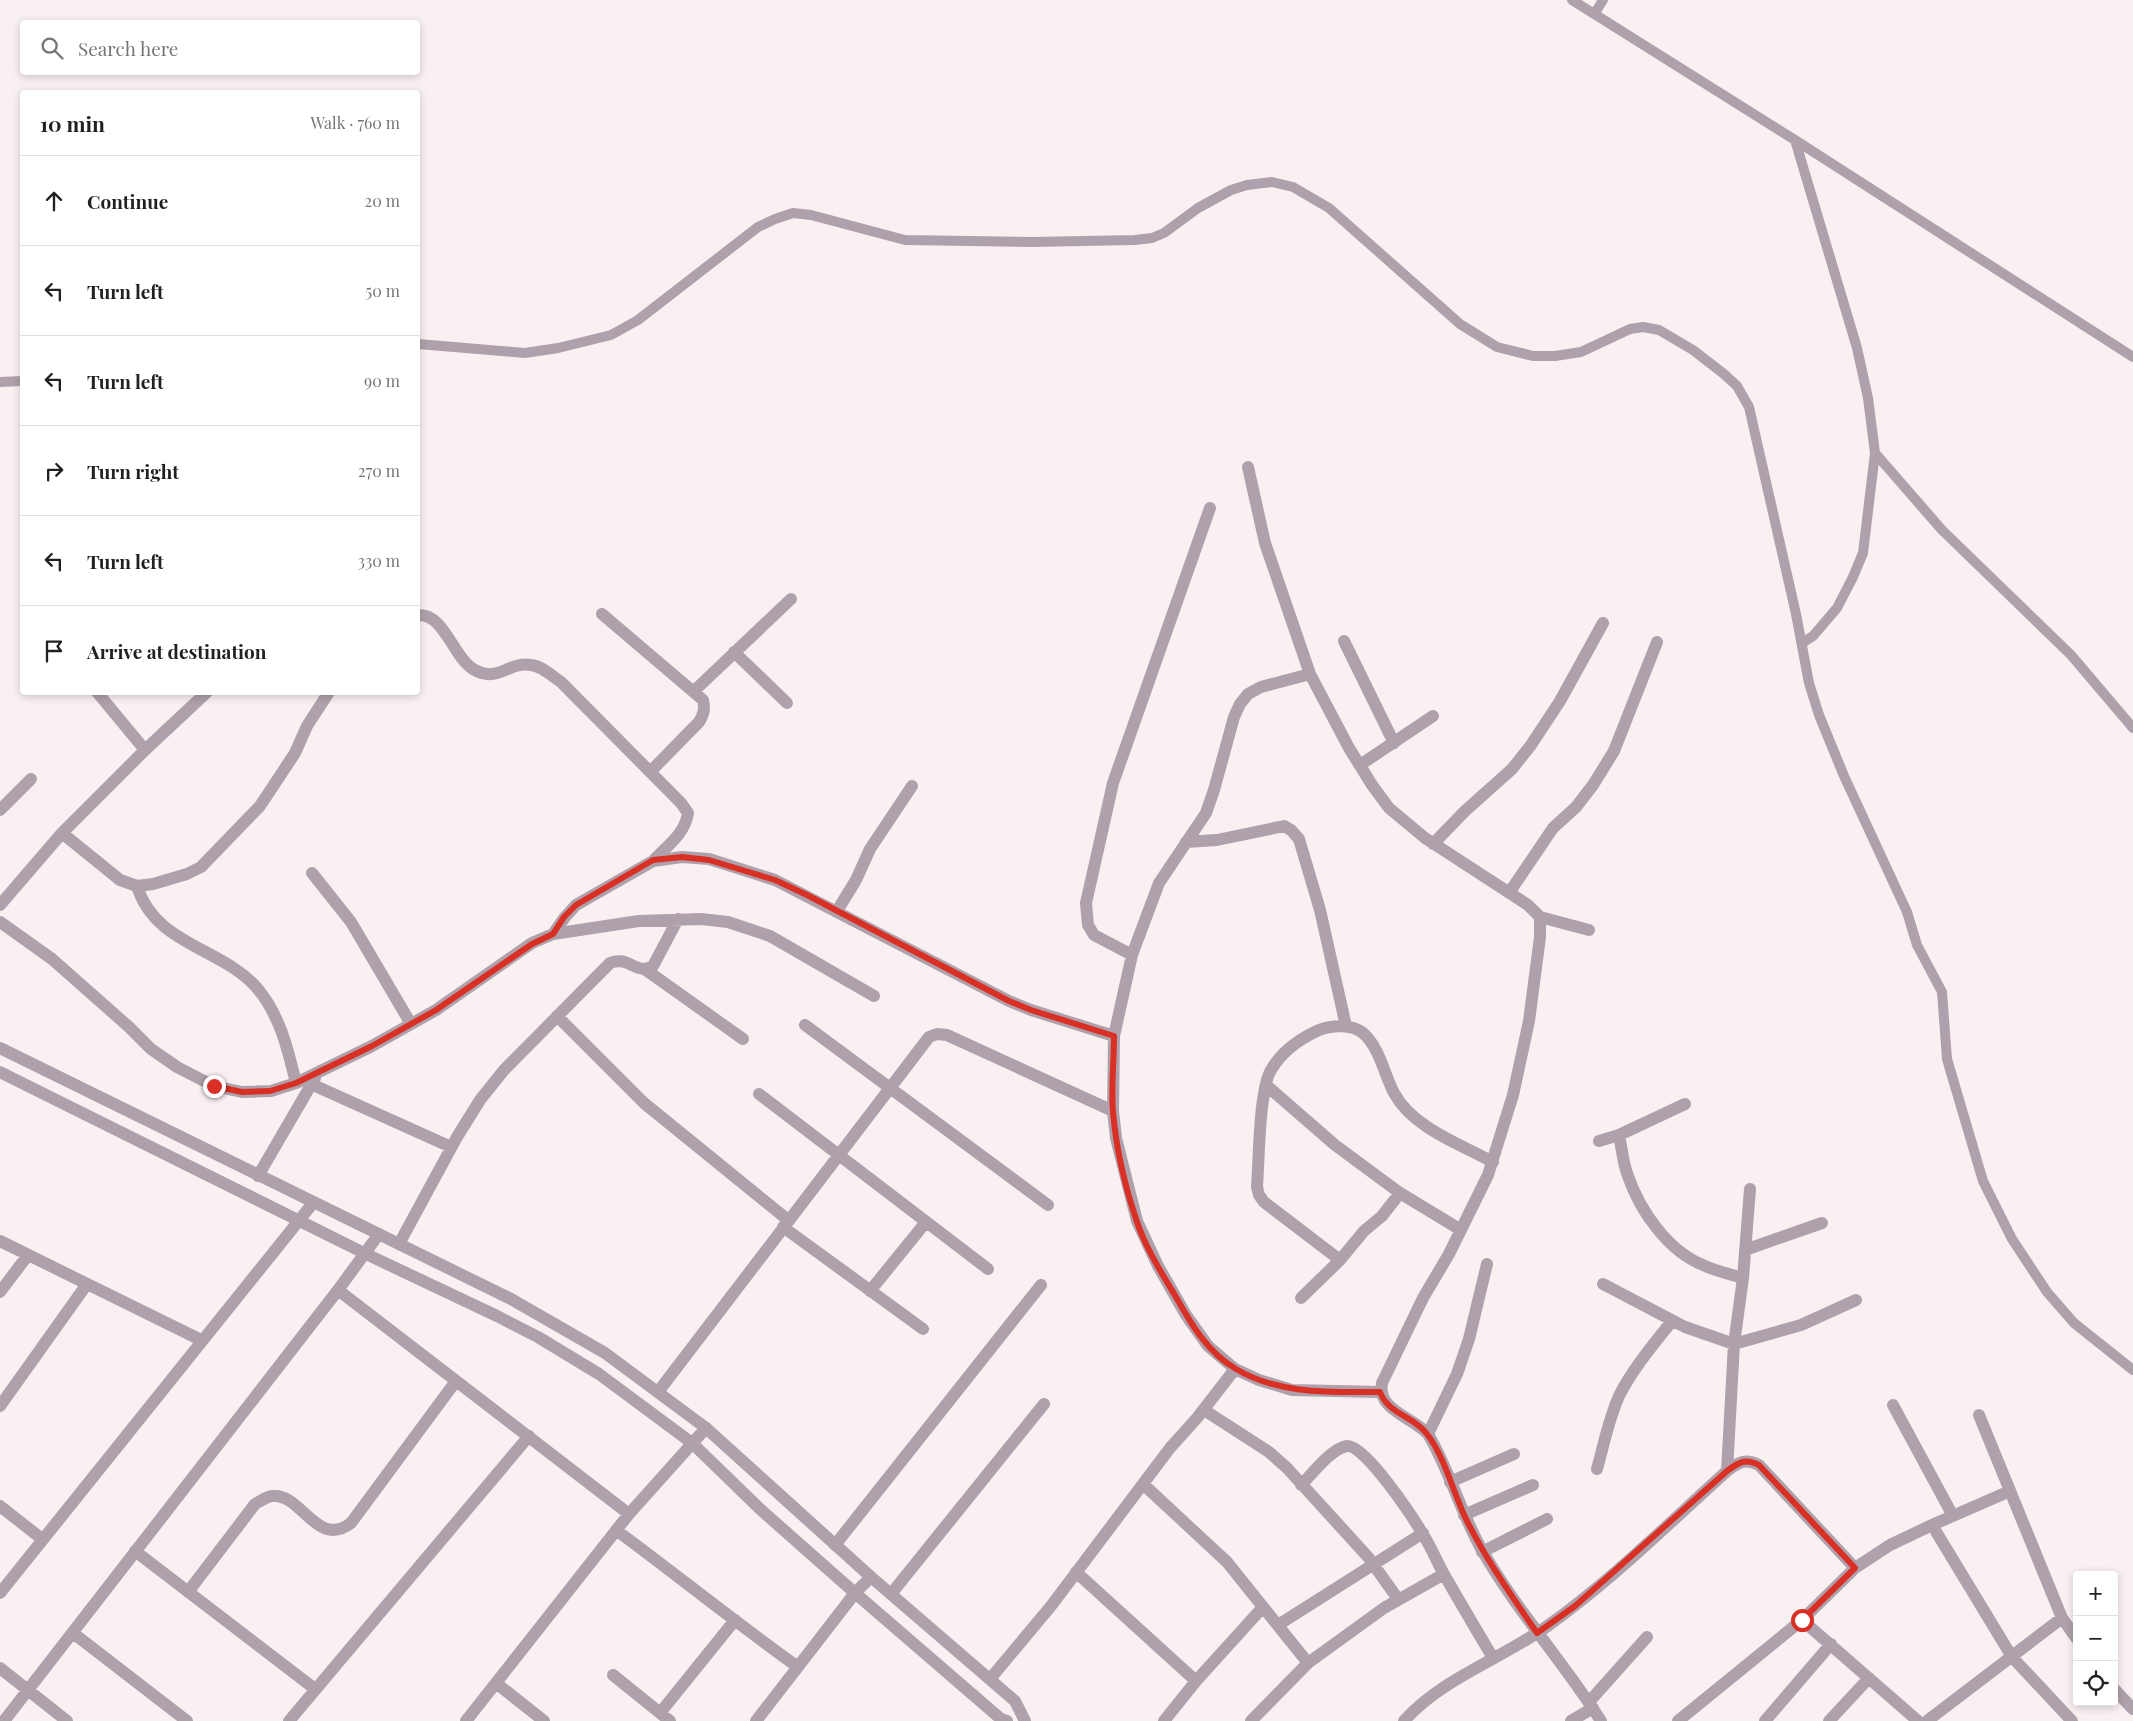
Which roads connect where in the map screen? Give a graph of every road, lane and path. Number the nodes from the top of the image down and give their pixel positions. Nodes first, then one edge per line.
1 (1572, 0) edge
2 (1603, 0) edge
3 (1595, 14) junction
4 (1795, 140) junction
5 (420, 344) edge
6 (2133, 357) edge
7 (20, 381) edge
8 (0, 382) edge
9 (1875, 453) junction
10 (1248, 467) dead end
11 (1210, 508) dead end
12 (791, 599) dead end
13 (420, 614) edge
14 (602, 614) dead end
15 (1602, 623) dead end
16 (1344, 641) dead end
17 (1657, 642) dead end
18 (1802, 643) junction
19 (734, 652) junction
20 (1310, 674) junction
21 (694, 691) junction
22 (99, 695) edge
23 (204, 695) edge
24 (326, 695) edge
25 (787, 703) dead end
26 (1433, 716) dead end
27 (2133, 728) edge
28 (1394, 742) junction
29 (145, 750) junction
30 (1360, 765) junction
31 (650, 772) junction
32 (31, 779) dead end
33 (912, 786) dead end
34 (0, 810) edge
35 (62, 833) junction
36 (1186, 842) junction
37 (1434, 844) junction
38 (653, 860) junction
39 (312, 873) dead end
40 (137, 886) junction
41 (1509, 893) junction
42 (0, 905) edge
43 (837, 911) junction
44 (1540, 917) junction
45 (678, 919) junction
46 (0, 922) edge
47 (1590, 930) dead end
48 (553, 934) junction
49 (1132, 955) junction
50 (646, 970) junction
51 (874, 996) dead end
52 (557, 1016) junction
53 (411, 1024) junction
54 (805, 1025) dead end
55 (1346, 1026) junction
56 (1114, 1036) junction
57 (743, 1039) dead end
58 (0, 1048) edge
59 (0, 1072) edge
60 (314, 1078) junction
61 (296, 1083) junction
62 (1266, 1085) junction
63 (890, 1089) junction
64 (759, 1094) dead end
65 (1685, 1104) dead end
66 (1112, 1111) junction
67 (1619, 1135) junction
68 (1599, 1141) dead end
69 (451, 1147) junction
70 (839, 1155) junction
71 (1492, 1162) junction
72 (258, 1176) junction
73 (1750, 1188) dead end
74 (1400, 1193) junction
75 (313, 1203) junction
76 (1048, 1204) dead end
77 (300, 1220) junction
78 (926, 1222) junction
79 (786, 1223) junction
80 (1822, 1223) dead end
81 (1461, 1230) junction
82 (379, 1234) junction
83 (0, 1241) edge
84 (399, 1244) junction
85 (1745, 1250) junction
86 (366, 1254) junction
87 (28, 1255) junction
88 (1340, 1260) junction
89 (1487, 1264) dead end
90 (988, 1269) dead end
91 (1743, 1278) junction
92 (88, 1284) junction
93 (1604, 1284) dead end
94 (1041, 1285) dead end
95 (338, 1290) junction
96 (870, 1291) junction
97 (0, 1292) edge
98 (1300, 1298) dead end
99 (1856, 1300) dead end
100 (1672, 1321) junction
101 (923, 1329) dead end
102 (201, 1340) junction
103 (1734, 1344) junction
104 (1235, 1369) junction
105 (2133, 1370) edge
106 (456, 1381) junction
107 (658, 1392) junction
108 (1380, 1392) junction
109 (1044, 1404) dead end
110 (0, 1406) edge
111 (1893, 1406) dead end
112 (1204, 1410) junction
113 (1979, 1415) dead end
114 (706, 1428) junction
115 (1428, 1434) junction
116 (530, 1436) junction
117 (692, 1443) junction
118 (1514, 1454) dead end
119 (1597, 1469) dead end
120 (1727, 1471) junction
121 (1450, 1482) junction
122 (1143, 1484) junction
123 (1301, 1484) junction
124 (1533, 1485) dead end
125 (2010, 1492) junction
126 (0, 1506) edge
127 (629, 1514) junction
128 (1464, 1515) junction
129 (1953, 1516) junction
130 (1547, 1519) dead end
131 (1932, 1524) junction
132 (616, 1530) junction
133 (1423, 1534) junction
134 (42, 1539) junction
135 (835, 1546) junction
136 (135, 1551) junction
137 (1482, 1552) junction
138 (1373, 1565) junction
139 (1855, 1568) junction
140 (1076, 1572) junction
141 (1444, 1574) junction
142 (871, 1577) junction
143 (188, 1592) junction
144 (0, 1593) edge
145 (855, 1593) junction
146 (890, 1594) junction
147 (1398, 1600) junction
148 (1263, 1607) junction
149 (2062, 1618) junction
150 (735, 1620) junction
151 (1802, 1620) junction
152 (1278, 1625) junction
153 (73, 1633) junction
154 (1537, 1633) junction
155 (2073, 1634) edge
156 (1647, 1637) dead end
157 (1831, 1644) junction
158 (2012, 1657) junction
159 (1493, 1658) junction
160 (1308, 1663) junction
161 (798, 1666) junction
162 (0, 1668) edge
163 (613, 1675) dead end
164 (1869, 1678) junction
165 (990, 1679) junction
166 (1196, 1681) junction
167 (496, 1683) junction
168 (315, 1689) junction
169 (28, 1690) junction
170 (2118, 1693) edge
171 (1591, 1705) junction
172 (2133, 1709) edge
173 (665, 1717) edge
174 (1914, 1720) edge
175 (4, 1721) edge
176 (67, 1721) edge
177 (187, 1721) edge
178 (290, 1721) edge
179 (466, 1721) edge
180 (544, 1721) edge
181 (756, 1721) edge
182 (1008, 1721) edge
183 (1025, 1721) edge
184 (1164, 1721) edge
185 (1251, 1721) edge
186 (1404, 1721) edge
187 (1572, 1721) edge
188 (1601, 1721) edge
189 (1678, 1721) edge
190 (1765, 1721) edge
191 (1829, 1721) edge
192 (1927, 1721) edge
193 (2072, 1721) edge

1 - 3 lane
2 - 3 lane
3 - 4 lane
4 - 6 lane
4 - 9 lane
5 - 18 lane
7 - 8 lane
9 - 18 lane
9 - 27 lane
10 - 20 street
11 - 49 street
12 - 19 street
13 - 31 street
14 - 21 street
15 - 37 street
16 - 28 street
17 - 41 street
18 - 105 lane
19 - 21 street
19 - 25 street
20 - 30 street
20 - 36 street
21 - 31 street
22 - 29 street
23 - 29 street
24 - 40 street
26 - 28 street
28 - 30 street
29 - 35 street
30 - 37 street
31 - 38 street
32 - 34 street
33 - 43 street
35 - 40 street
35 - 42 street
36 - 49 street
36 - 55 street
37 - 41 street
38 - 43 street
38 - 48 street
39 - 53 street
40 - 61 street
41 - 44 street
43 - 56 street
44 - 47 street
44 - 71 street
45 - 48 street
45 - 50 street
45 - 51 street
46 - 61 street
48 - 53 street
49 - 56 street
50 - 52 street
50 - 57 street
52 - 69 street
52 - 79 street
53 - 60 street
54 - 63 street
55 - 62 street
55 - 71 street
56 - 66 street
58 - 72 street
59 - 77 street
60 - 61 street
60 - 69 street
60 - 72 street
62 - 74 street
62 - 88 street
63 - 66 street
63 - 70 street
63 - 76 street
64 - 70 street
65 - 67 street
66 - 104 street
67 - 68 street
67 - 91 street
69 - 84 street
70 - 78 street
70 - 79 street
71 - 81 street
72 - 75 street
73 - 85 street
74 - 81 street
74 - 88 street
75 - 77 street
75 - 82 street
77 - 86 street
77 - 102 street
78 - 90 street
78 - 96 street
79 - 96 street
79 - 107 street
80 - 85 street
81 - 108 street
82 - 84 street
82 - 86 street
83 - 87 street
84 - 107 street
85 - 91 street
86 - 95 street
86 - 117 street
87 - 92 street
87 - 97 street
88 - 98 street
89 - 115 street
91 - 103 street
92 - 102 street
92 - 110 street
93 - 100 street
94 - 135 street
95 - 106 street
95 - 136 street
96 - 101 street
99 - 103 street
100 - 103 street
100 - 119 street
102 - 134 street
103 - 120 street
104 - 108 street
104 - 112 street
106 - 116 street
106 - 143 street
107 - 114 street
108 - 115 street
109 - 146 street
111 - 129 street
112 - 122 street
112 - 123 street
113 - 125 street
114 - 117 street
114 - 135 street
115 - 121 street
116 - 127 street
116 - 168 street
117 - 127 street
117 - 145 street
118 - 121 street
120 - 139 street
120 - 154 street
121 - 128 street
122 - 140 street
122 - 148 street
123 - 133 street
123 - 138 street
124 - 128 street
125 - 129 street
125 - 149 street
126 - 134 street
127 - 132 street
128 - 137 street
129 - 131 street
130 - 137 street
131 - 139 street
131 - 158 street
132 - 150 street
132 - 167 street
133 - 138 street
133 - 141 street
134 - 144 street
135 - 142 street
136 - 143 street
136 - 153 street
137 - 154 street
138 - 147 street
138 - 152 street
139 - 151 street
140 - 165 street
140 - 166 street
141 - 147 street
141 - 159 street
142 - 145 street
142 - 146 street
143 - 168 street
145 - 161 street
145 - 182 street
146 - 165 street
147 - 160 street
148 - 152 street
148 - 166 street
149 - 155 street
149 - 158 street
150 - 161 street
150 - 173 street
151 - 157 street
151 - 189 street
152 - 160 street
153 - 169 street
153 - 177 street
154 - 159 street
154 - 171 street
156 - 171 street
157 - 164 street
157 - 190 street
158 - 192 street
158 - 193 street
159 - 186 street
160 - 185 street
161 - 181 street
162 - 169 street
163 - 173 street
164 - 174 street
164 - 191 street
165 - 183 street
166 - 184 street
167 - 179 street
167 - 180 street
168 - 178 street
169 - 175 street
169 - 176 street
170 - 172 street
171 - 187 street
171 - 188 street

